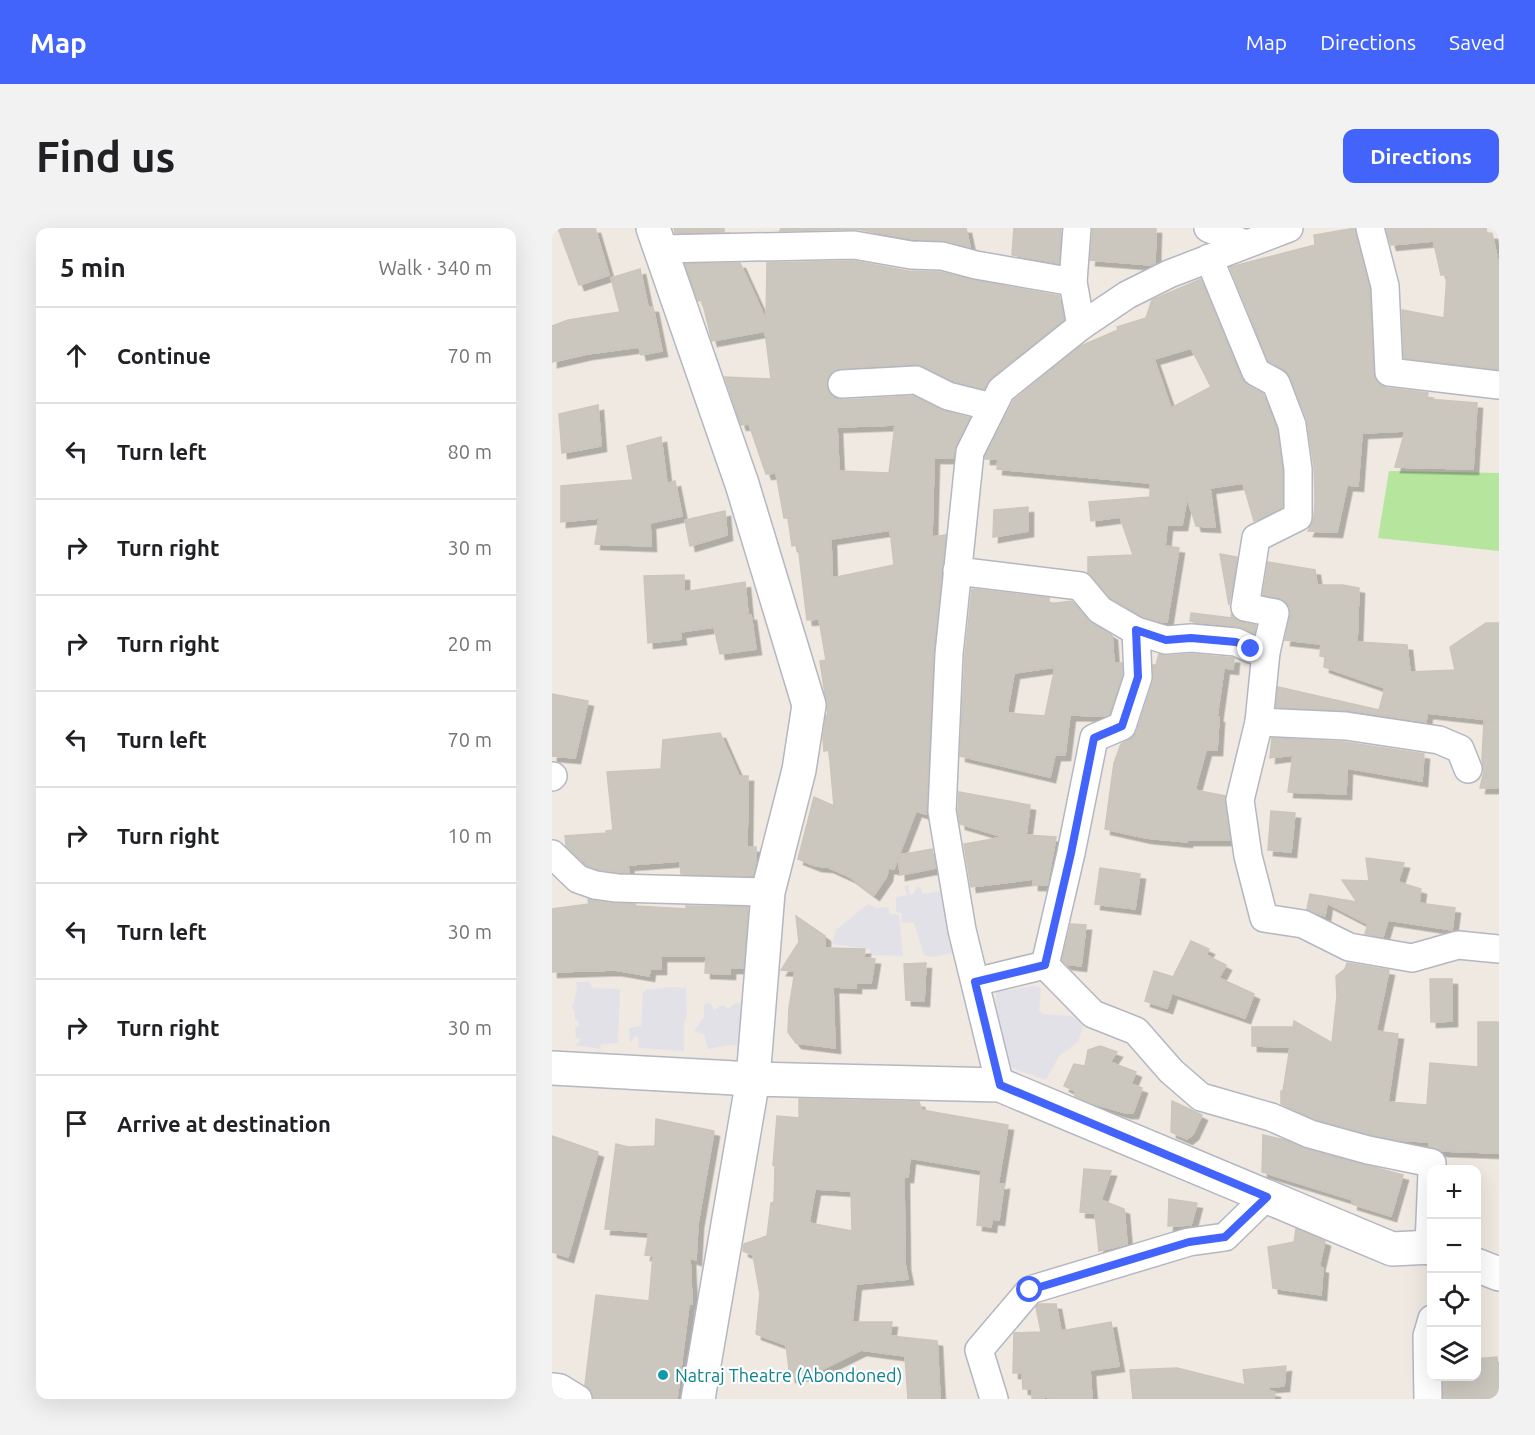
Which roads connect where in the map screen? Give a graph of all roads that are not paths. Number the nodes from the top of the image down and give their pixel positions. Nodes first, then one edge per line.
1 (1077, 228) edge
2 (1208, 228) edge
3 (1288, 228) edge
4 (1370, 228) edge
5 (854, 236) edge
6 (657, 238) edge
7 (1245, 244) junction
8 (1209, 258) junction
9 (1073, 282) junction
10 (1081, 326) junction
11 (842, 384) dead end
12 (1499, 385) edge
13 (992, 407) junction
14 (957, 571) junction
15 (1136, 630) junction
16 (1266, 652) junction
17 (1259, 722) junction
18 (1468, 769) dead end
19 (552, 854) edge
20 (768, 892) junction
21 (1499, 949) edge
22 (1045, 965) junction
23 (975, 982) junction
24 (552, 1068) edge
25 (753, 1078) junction
26 (1000, 1085) junction
27 (1432, 1165) edge
28 (1267, 1197) junction
29 (1427, 1248) edge
30 (1481, 1267) edge
31 (1499, 1274) edge
32 (1429, 1327) edge
33 (552, 1387) edge
34 (578, 1399) edge
35 (698, 1399) edge
36 (994, 1399) edge
37 (1428, 1399) edge

1 - 9 street
2 - 7 street
3 - 7 street
4 - 12 street
5 - 6 street
5 - 9 street
6 - 20 main road
7 - 8 street
8 - 10 street
8 - 16 street
9 - 10 street
10 - 13 street
11 - 13 street
13 - 14 street
14 - 15 street
14 - 23 street
15 - 16 street
15 - 22 street
16 - 17 street
17 - 18 street
17 - 21 street
19 - 20 street
20 - 25 main road
22 - 23 street
22 - 27 street
23 - 26 street
24 - 25 main road
25 - 26 main road
25 - 35 main road
26 - 28 main road
28 - 29 main road
28 - 36 street
30 - 31 main road
32 - 37 street
33 - 34 street

